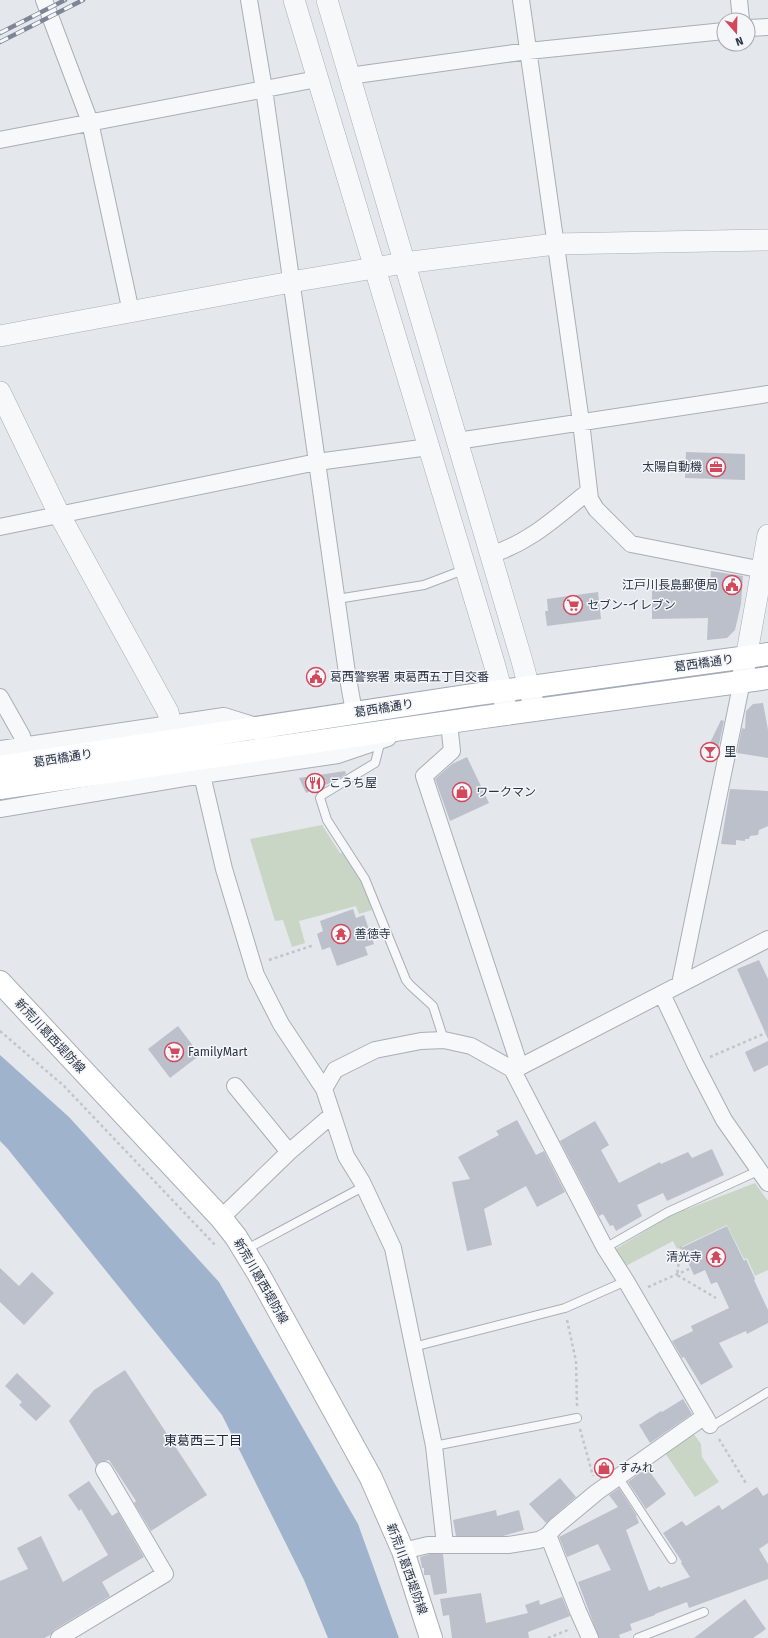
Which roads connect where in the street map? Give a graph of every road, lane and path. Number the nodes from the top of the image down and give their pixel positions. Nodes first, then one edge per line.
1 (44, 0) edge
2 (249, 0) edge
3 (294, 0) edge
4 (327, 0) edge
5 (521, 0) edge
6 (739, 0) edge
7 (740, 12) edge
8 (768, 27) edge
9 (756, 28) edge
10 (716, 32) edge
11 (528, 51) junction
12 (349, 76) junction
13 (317, 79) junction
14 (264, 89) junction
15 (90, 122) junction
16 (0, 140) edge
17 (768, 240) edge
18 (555, 244) junction
19 (404, 263) junction
20 (375, 268) junction
21 (291, 282) junction
22 (131, 312) junction
23 (0, 336) edge
24 (0, 392) edge
25 (768, 394) edge
26 (581, 422) junction
27 (457, 442) junction
28 (429, 447) junction
29 (317, 462) junction
30 (589, 491) junction
31 (59, 514) junction
32 (0, 526) edge
33 (768, 535) edge
34 (490, 555) junction
35 (466, 569) junction
36 (764, 573) edge
37 (337, 600) junction
38 (768, 654) edge
39 (746, 658) junction
40 (768, 678) edge
41 (742, 681) junction
42 (529, 687) junction
43 (502, 691) junction
44 (0, 696) edge
45 (535, 710) junction
46 (354, 712) junction
47 (508, 714) junction
48 (449, 723) junction
49 (171, 725) junction
50 (260, 727) junction
51 (416, 728) junction
52 (381, 740) junction
53 (24, 746) junction
54 (0, 750) edge
55 (0, 767) edge
56 (202, 775) junction
57 (0, 788) edge
58 (0, 809) edge
59 (768, 939) edge
60 (314, 945) dead end
61 (252, 965) junction
62 (0, 982) edge
63 (680, 984) junction
64 (662, 994) junction
65 (0, 1031) edge
66 (768, 1032) edge
67 (444, 1040) junction
68 (695, 1064) junction
69 (516, 1068) junction
70 (235, 1086) dead end
71 (324, 1089) junction
72 (332, 1115) junction
73 (289, 1152) junction
74 (765, 1173) edge
75 (362, 1182) junction
76 (221, 1218) junction
77 (681, 1246) dead end
78 (605, 1248) junction
79 (220, 1250) dead end
80 (244, 1250) junction
81 (689, 1269) dead end
82 (677, 1274) junction
83 (630, 1288) junction
84 (716, 1298) dead end
85 (564, 1308) junction
86 (414, 1347) junction
87 (768, 1392) edge
88 (577, 1418) junction
89 (708, 1420) junction
90 (434, 1446) junction
91 (104, 1470) dead end
92 (618, 1477) junction
93 (747, 1485) dead end
94 (597, 1492) junction
95 (548, 1535) junction
96 (444, 1545) junction
97 (403, 1551) junction
98 (672, 1559) dead end
99 (704, 1612) dead end
100 (587, 1631) edge
101 (59, 1638) edge
102 (431, 1638) edge
103 (548, 1638) edge
104 (638, 1638) edge

1 - 15 street
2 - 14 street
3 - 13 street
4 - 12 street
5 - 11 street
6 - 7 street
8 - 9 street
10 - 11 street
11 - 12 street
11 - 18 street
12 - 19 street
13 - 14 street
13 - 20 street
14 - 15 street
14 - 21 street
15 - 16 street
15 - 22 street
17 - 18 street
18 - 19 street
18 - 26 street
19 - 20 street
19 - 27 street
20 - 21 street
20 - 28 street
21 - 22 street
21 - 29 street
22 - 23 street
24 - 31 street
25 - 26 street
26 - 27 street
26 - 30 street
27 - 34 street
28 - 29 street
28 - 35 street
29 - 31 street
29 - 37 street
30 - 34 street
30 - 36 street
31 - 32 street
31 - 49 street
33 - 36 street
34 - 42 street
35 - 37 lane
35 - 43 street
36 - 39 street
37 - 46 street
38 - 39 main road, 葛西橋通り
39 - 41 street
39 - 42 main road, 葛西橋通り
40 - 41 main road, 葛西橋通り
41 - 45 main road, 葛西橋通り
41 - 63 street
42 - 43 main road, 葛西橋通り
42 - 45 street
43 - 46 main road, 葛西橋通り
43 - 47 street
44 - 53 street
45 - 47 main road, 葛西橋通り
46 - 50 main road, 葛西橋通り
47 - 48 main road, 葛西橋通り
48 - 51 main road, 葛西橋通り
48 - 69 street
49 - 50 street
49 - 53 street
50 - 55 main road, 葛西橋通り
51 - 52 street
51 - 57 main road, 葛西橋通り
52 - 56 street
52 - 67 lane
53 - 54 street
56 - 58 street
56 - 61 street
59 - 63 street
60 - 61 path
61 - 71 street
62 - 76 main road, 新荒川葛西堤防線
63 - 64 street
64 - 68 street
64 - 69 street
65 - 79 path
66 - 68 path
67 - 69 street
67 - 71 street
68 - 74 street
69 - 78 street
70 - 73 street
71 - 72 street
72 - 73 street
72 - 75 street
73 - 76 street
74 - 78 lane
75 - 80 lane
75 - 86 street
76 - 80 main road, 新荒川葛西堤防線
77 - 82 path
78 - 83 street
80 - 97 main road, 新荒川葛西堤防線
81 - 82 path
82 - 83 path
82 - 84 path
83 - 85 lane
83 - 89 street
85 - 86 lane
85 - 88 path
86 - 90 street
87 - 89 lane
88 - 90 lane
88 - 94 path
89 - 92 street
89 - 93 path
90 - 96 street
91 - 101 street
92 - 94 street
92 - 98 lane
94 - 95 street
95 - 96 street
95 - 100 street
96 - 97 street
97 - 102 main road, 新荒川葛西堤防線
99 - 104 lane
100 - 103 path

